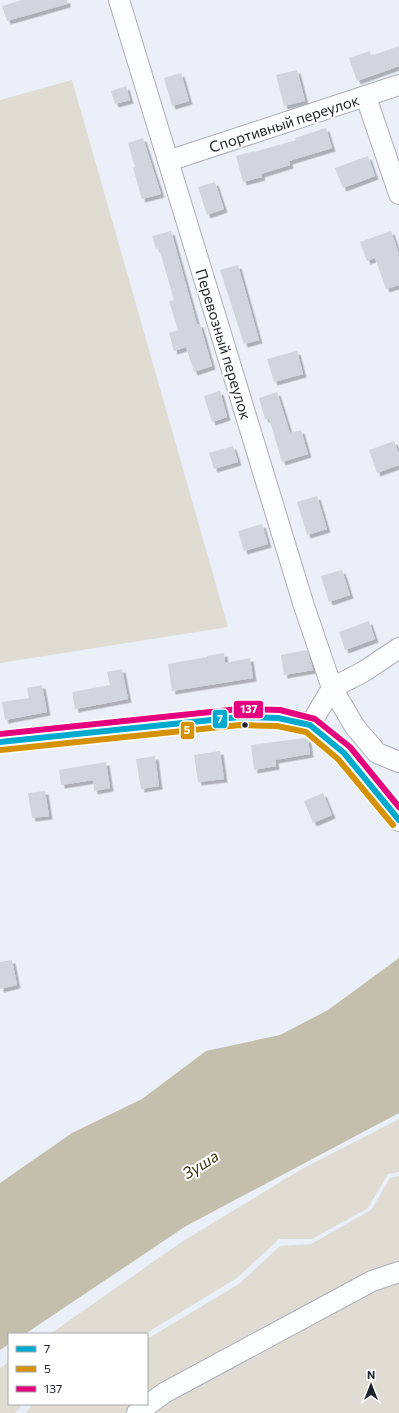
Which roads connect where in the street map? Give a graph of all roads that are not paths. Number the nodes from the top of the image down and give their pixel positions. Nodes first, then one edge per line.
1 (119, 0) edge
2 (399, 85) edge
3 (366, 97) junction
4 (168, 161) junction
5 (399, 194) edge
6 (399, 648) edge
7 (332, 688) junction
8 (310, 724) junction
9 (0, 742) edge
10 (399, 762) edge
11 (399, 820) edge
12 (399, 1272) edge
13 (148, 1404) edge
14 (147, 1405) edge
15 (137, 1413) edge

1 - 4 street, Перевозный переулок
2 - 3 street, Спортивный переулок
3 - 4 street, Спортивный переулок
3 - 5 street
4 - 7 street, Перевозный переулок
6 - 7 street
7 - 8 street
7 - 10 street, Перевозный переулок
8 - 9 main road
8 - 11 main road
12 - 13 street
14 - 15 street

